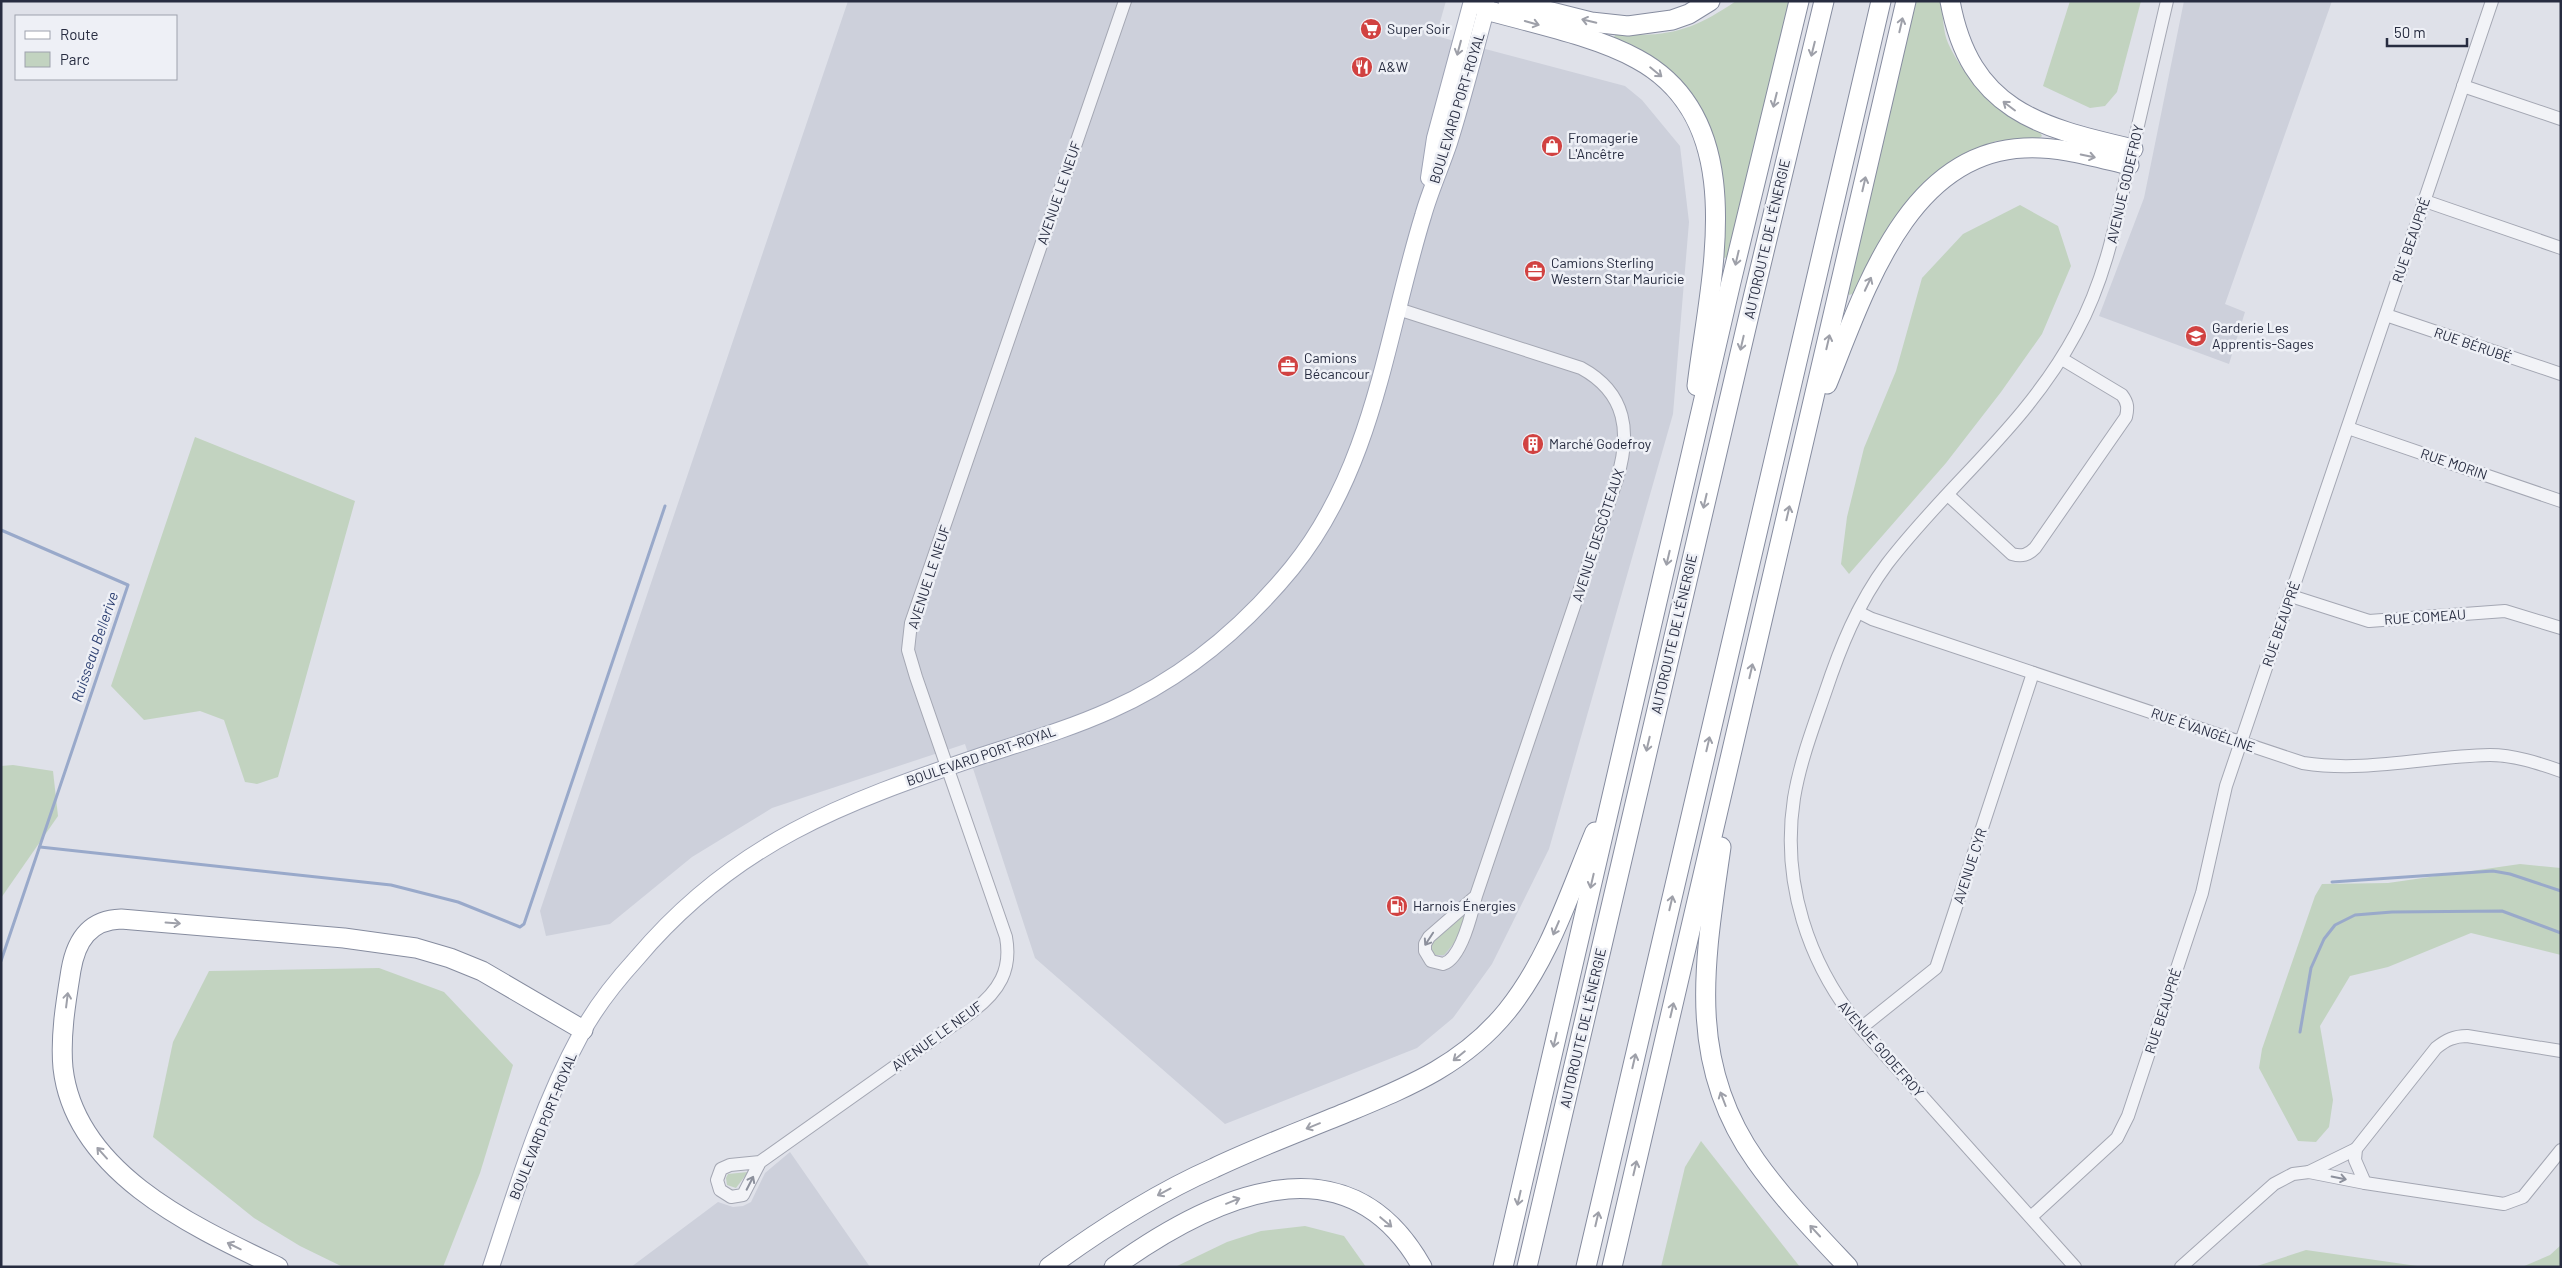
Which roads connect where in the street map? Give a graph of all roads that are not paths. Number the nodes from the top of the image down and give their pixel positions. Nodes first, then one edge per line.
1 (1125, 1) edge
2 (1508, 1) edge
3 (1710, 1) edge
4 (1799, 1) edge
5 (1824, 1) edge
6 (1881, 1) edge
7 (1906, 1) edge
8 (1950, 1) edge
9 (2166, 1) edge
10 (2492, 1) edge
11 (1480, 3) edge
12 (1545, 6) edge
13 (2463, 86) junction
14 (2561, 119) edge
15 (2131, 157) junction
16 (2425, 200) junction
17 (2561, 248) edge
18 (1398, 309) junction
19 (2386, 315) junction
20 (2062, 359) junction
21 (2561, 374) edge
22 (2348, 428) junction
23 (1805, 440) junction
24 (1687, 476) junction
25 (1948, 495) junction
26 (2561, 501) edge
27 (2291, 596) junction
28 (1858, 612) junction
29 (2561, 628) edge
30 (2033, 673) junction
31 (1740, 718) junction
32 (2241, 743) junction
33 (948, 768) junction
34 (2561, 771) edge
35 (1615, 783) junction
36 (1476, 896) junction
37 (1861, 1028) junction
38 (583, 1030) junction
39 (2561, 1051) edge
40 (2356, 1149) junction
41 (2561, 1150) edge
42 (760, 1162) dead end
43 (2308, 1172) junction
44 (2366, 1183) junction
45 (2031, 1217) junction
46 (278, 1267) edge
47 (491, 1267) edge
48 (1049, 1267) edge
49 (1114, 1267) edge
50 (1422, 1267) edge
51 (1503, 1267) edge
52 (1527, 1267) edge
53 (1586, 1267) edge
54 (1612, 1267) edge
55 (1848, 1267) edge
56 (2075, 1267) edge
57 (2182, 1267) edge

1 - 33 street, AVENUE LE NEUF
2 - 12 highway
3 -> 12 highway
4 -> 24 highway
5 -> 52 highway, AUTOROUTE DE L'ÉNERGIE
53 -> 6 highway
23 -> 7 highway
15 -> 8 highway
9 - 15 street, AVENUE GODEFROY
10 - 13 street, RUE BEAUPRÉ
11 - 18 main road, BOULEVARD PORT-ROYAL
11 -> 24 highway
13 - 14 street
13 - 16 street, RUE BEAUPRÉ
15 - 20 street, AVENUE GODEFROY
23 -> 15 highway
16 - 17 street
16 - 19 street, RUE BEAUPRÉ
18 - 33 main road, BOULEVARD PORT-ROYAL
18 - 36 street, AVENUE DESCÔTEAUX
19 - 21 street, RUE BÉRUBÉ
19 - 22 street, RUE BEAUPRÉ
20 - 25 street, AVENUE GODEFROY
20 - 25 street
22 - 26 street, RUE MORIN
22 - 27 street, RUE BEAUPRÉ
31 -> 23 highway
24 -> 35 highway
25 - 28 street, AVENUE GODEFROY
27 - 29 street, RUE COMEAU
27 - 32 street, RUE BEAUPRÉ
28 - 30 street, RUE ÉVANGÉLINE
28 - 37 street, AVENUE GODEFROY
30 - 32 street, RUE ÉVANGÉLINE
30 - 37 street, AVENUE CYR
54 -> 31 highway
55 -> 31 highway
32 - 34 street, RUE ÉVANGÉLINE
32 - 45 street, RUE BEAUPRÉ
33 - 38 main road, BOULEVARD PORT-ROYAL
33 - 42 street, AVENUE LE NEUF
35 -> 48 highway
35 -> 51 highway
36 -> 36 street, AVENUE DESCÔTEAUX
37 - 45 street, AVENUE GODEFROY
46 -> 38 highway
38 - 47 main road, BOULEVARD PORT-ROYAL
39 - 40 street
40 - 43 street
40 - 44 street
41 - 44 street
43 -> 44 street
43 - 57 street
45 - 56 street, AVENUE GODEFROY
49 -> 50 highway

